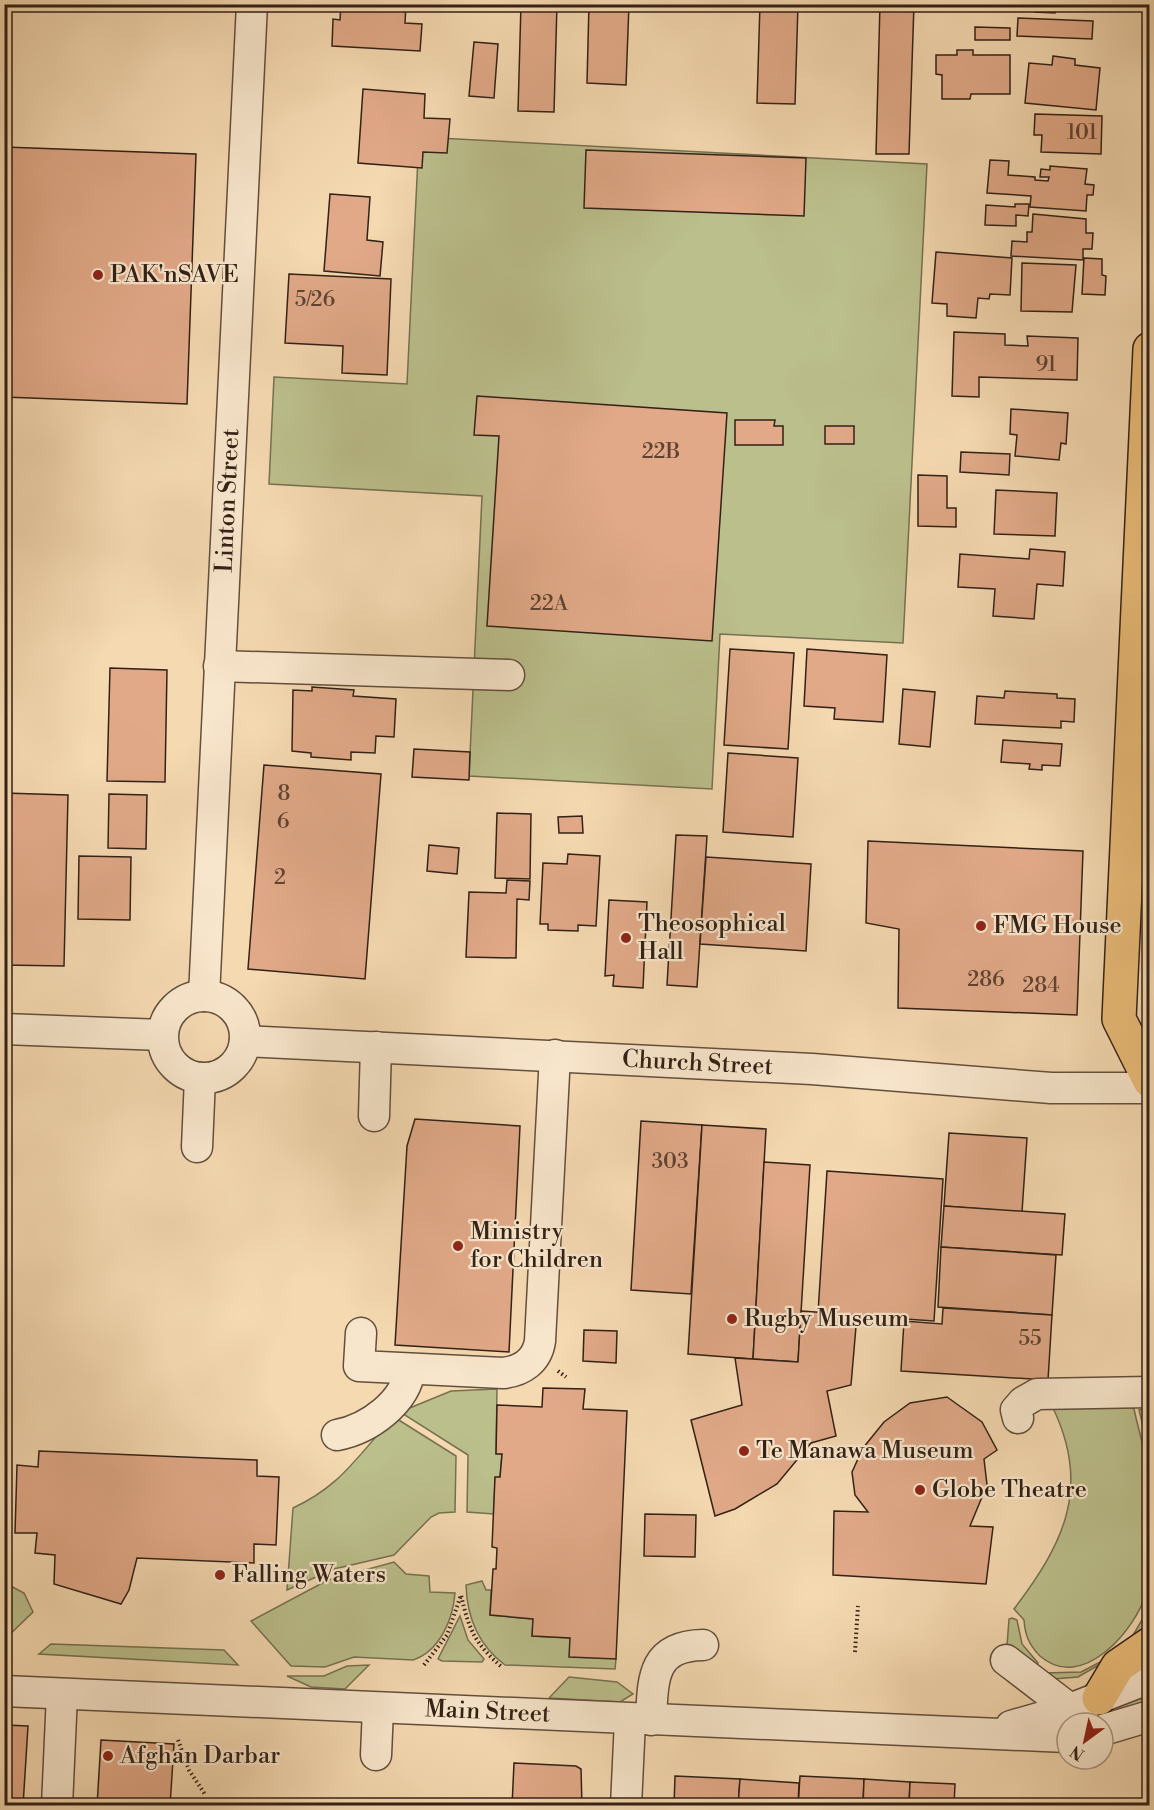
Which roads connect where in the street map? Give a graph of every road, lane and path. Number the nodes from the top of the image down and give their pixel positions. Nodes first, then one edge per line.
1 (252, 4) edge
2 (1149, 349) edge
3 (1146, 533) edge
4 (219, 666) junction
5 (509, 675) dead end
6 (204, 996) junction
7 (4, 1029) edge
8 (162, 1035) junction
9 (245, 1041) junction
10 (376, 1047) junction
11 (555, 1055) junction
12 (200, 1078) junction
13 (1149, 1081) edge
14 (1149, 1088) edge
15 (374, 1116) dead end
16 (197, 1147) dead end
17 (361, 1333) dead end
18 (410, 1369) junction
19 (1149, 1392) edge
20 (1017, 1418) dead end
21 (337, 1435) dead end
22 (858, 1606) dead end
23 (1149, 1644) edge
24 (703, 1645) dead end
25 (855, 1652) dead end
26 (1006, 1660) dead end
27 (424, 1665) dead end
28 (503, 1668) dead end
29 (1149, 1677) edge
30 (4, 1691) edge
31 (62, 1694) junction
32 (378, 1708) junction
33 (1074, 1711) edge
34 (1082, 1711) edge
35 (1086, 1711) edge
36 (1149, 1716) edge
37 (1055, 1718) edge
38 (641, 1720) junction
39 (1115, 1726) edge
40 (178, 1740) dead end
41 (376, 1755) dead end
42 (206, 1796) dead end
43 (57, 1806) edge
44 (626, 1806) edge

1 - 4 street, Linton Street
2 - 3 main road
3 - 13 main road
4 - 5 street
4 - 6 street, Linton Street
6 - 8 street
6 - 9 street
7 - 8 street
8 - 12 street
9 - 10 street, Church Street
9 - 12 street
10 - 11 street, Church Street
10 - 15 street
11 - 14 street, Church Street
11 - 18 street
12 - 16 street
17 - 18 street
18 - 21 street
19 - 20 street
22 - 25 path
23 - 34 main road
24 - 38 street
26 - 33 street
27 - 28 path
29 - 35 street, Main Street
30 - 31 street, Main Street
31 - 32 street, Main Street
31 - 43 street
32 - 38 street, Main Street
32 - 41 street
36 - 39 street
37 - 38 street, Main Street
38 - 44 street
40 - 42 path

